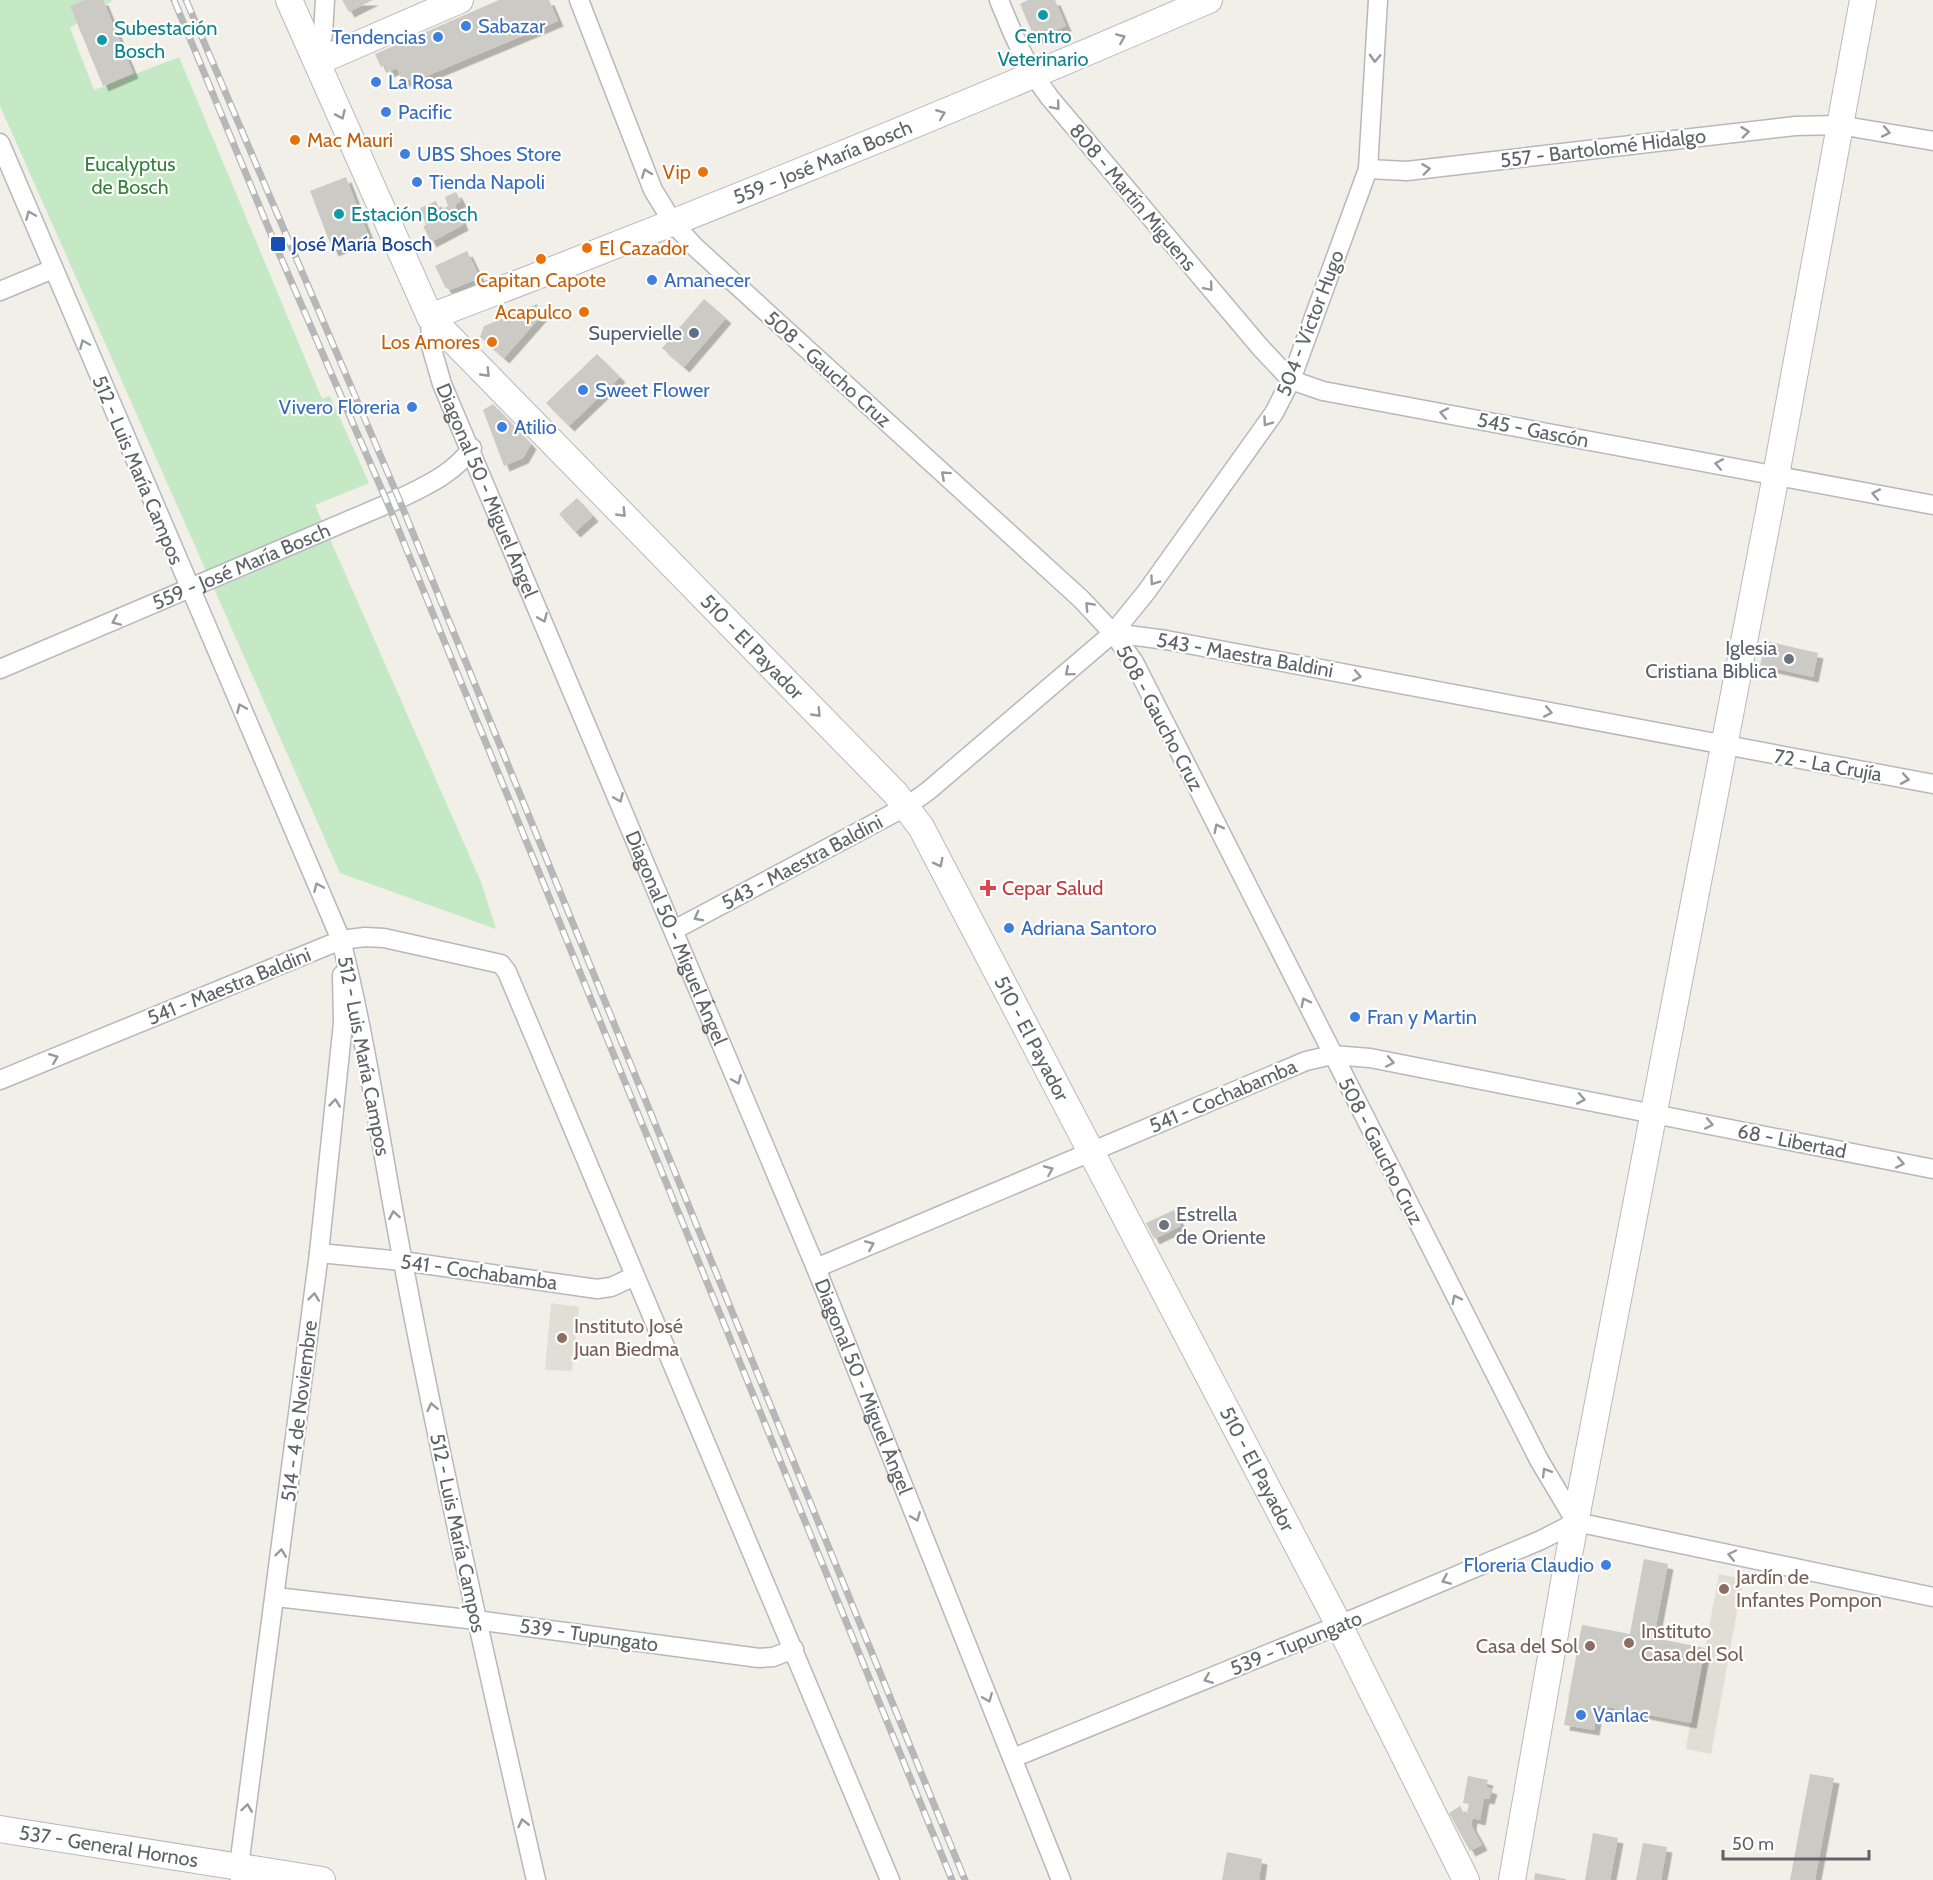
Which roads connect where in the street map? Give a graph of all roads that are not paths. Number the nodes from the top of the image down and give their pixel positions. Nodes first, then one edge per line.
1 (289, 0) edge
2 (325, 0) edge
3 (460, 0) edge
4 (579, 0) edge
5 (999, 0) edge
6 (1209, 0) edge
7 (1378, 0) edge
8 (1863, 0) edge
9 (316, 62) junction
10 (1033, 76) junction
11 (1839, 125) junction
12 (1933, 141) edge
13 (0, 143) edge
14 (1368, 169) junction
15 (674, 224) junction
16 (52, 269) junction
17 (0, 291) edge
18 (430, 316) junction
19 (1291, 380) junction
20 (472, 448) junction
21 (1776, 475) junction
22 (1933, 505) edge
23 (190, 590) junction
24 (1113, 633) junction
25 (0, 669) edge
26 (1723, 745) junction
27 (1933, 784) edge
28 (907, 807) junction
29 (674, 930) junction
30 (341, 940) junction
31 (1332, 1055) junction
32 (0, 1080) edge
33 (1652, 1112) junction
34 (1090, 1153) junction
35 (1933, 1169) edge
36 (320, 1253) junction
37 (402, 1261) junction
38 (816, 1268) junction
39 (635, 1276) junction
40 (1576, 1522) junction
41 (276, 1597) junction
42 (1933, 1597) edge
43 (476, 1620) junction
44 (1339, 1625) junction
45 (794, 1649) junction
46 (1012, 1758) junction
47 (0, 1829) edge
48 (239, 1873) edge
49 (322, 1880) edge
50 (536, 1880) edge
51 (890, 1880) edge
52 (1061, 1880) edge
53 (1466, 1880) edge
54 (1512, 1880) edge

1 - 9 street, Diagonal 50 - Miguel Ángel
2 - 9 street
3 - 9 street
15 -> 4 street, 508 - Gaucho Cruz
5 - 10 street, 808 - Martín Miguens
10 -> 6 street, 559 - José María Bosch
7 -> 14 street, 504 - Víctor Hugo
8 - 11 street
9 -> 18 street, Diagonal 50 - Miguel Ángel
15 -> 10 street, 559 - José María Bosch
10 -> 19 street, 808 - Martín Miguens
11 -> 12 street, 557 - Bartolomé Hidalgo
14 -> 11 street, 557 - Bartolomé Hidalgo
11 - 21 street
16 -> 13 street, 512 - Luis María Campos
14 - 19 street, 504 - Víctor Hugo
15 - 18 street, 559 - José María Bosch
24 -> 15 street, 508 - Gaucho Cruz
16 - 17 street
23 -> 16 street, 512 - Luis María Campos
18 - 20 street, Diagonal 50 - Miguel Ángel
18 -> 28 street, 510 - El Payador
21 -> 19 street, 545 - Gascón
19 -> 24 street, 504 - Víctor Hugo
20 - 23 street, 559 - José María Bosch
20 -> 29 street, Diagonal 50 - Miguel Ángel
22 -> 21 street, 545 - Gascón
21 - 26 street
23 -> 25 street, 559 - José María Bosch
30 -> 23 street, 512 - Luis María Campos
24 -> 26 street, 543 - Maestra Baldini
24 -> 28 street, 543 - Maestra Baldini
31 -> 24 street, 508 - Gaucho Cruz
26 -> 27 street, 72 - La Crujía
26 - 33 street
28 -> 29 street, 543 - Maestra Baldini
28 -> 34 street, 510 - El Payador
29 -> 38 street, Diagonal 50 - Miguel Ángel
32 -> 30 street, 541 - Maestra Baldini
36 -> 30 street, 514 - 4 de Noviembre
37 -> 30 street, 512 - Luis María Campos
30 - 39 street, 541 - Maestra Baldini
31 -> 33 street, 541 - Cochabamba
31 - 34 street, 541 - Cochabamba
40 -> 31 street, 508 - Gaucho Cruz
33 -> 35 street, 68 - Libertad
33 - 40 street
38 -> 34 street, 541 - Cochabamba
34 - 44 street, 510 - El Payador
36 - 37 street, 541 - Cochabamba
41 -> 36 street, 514 - 4 de Noviembre
37 - 39 street, 541 - Cochabamba
43 -> 37 street, 512 - Luis María Campos
38 -> 46 street, Diagonal 50 - Miguel Ángel
39 - 45 street
42 -> 40 street
40 -> 44 street, 539 - Tupungato
40 - 54 street
41 - 43 street, 539 - Tupungato
48 -> 41 street, 514 - 4 de Noviembre
43 - 45 street, 539 - Tupungato
50 -> 43 street, 512 - Luis María Campos
44 -> 46 street, 539 - Tupungato
44 - 53 street, 510 - El Payador
45 - 51 street
46 - 52 street, Diagonal 50 - Miguel Ángel
47 - 48 street, 537 - General Hornos
48 - 49 street, 537 - General Hornos

